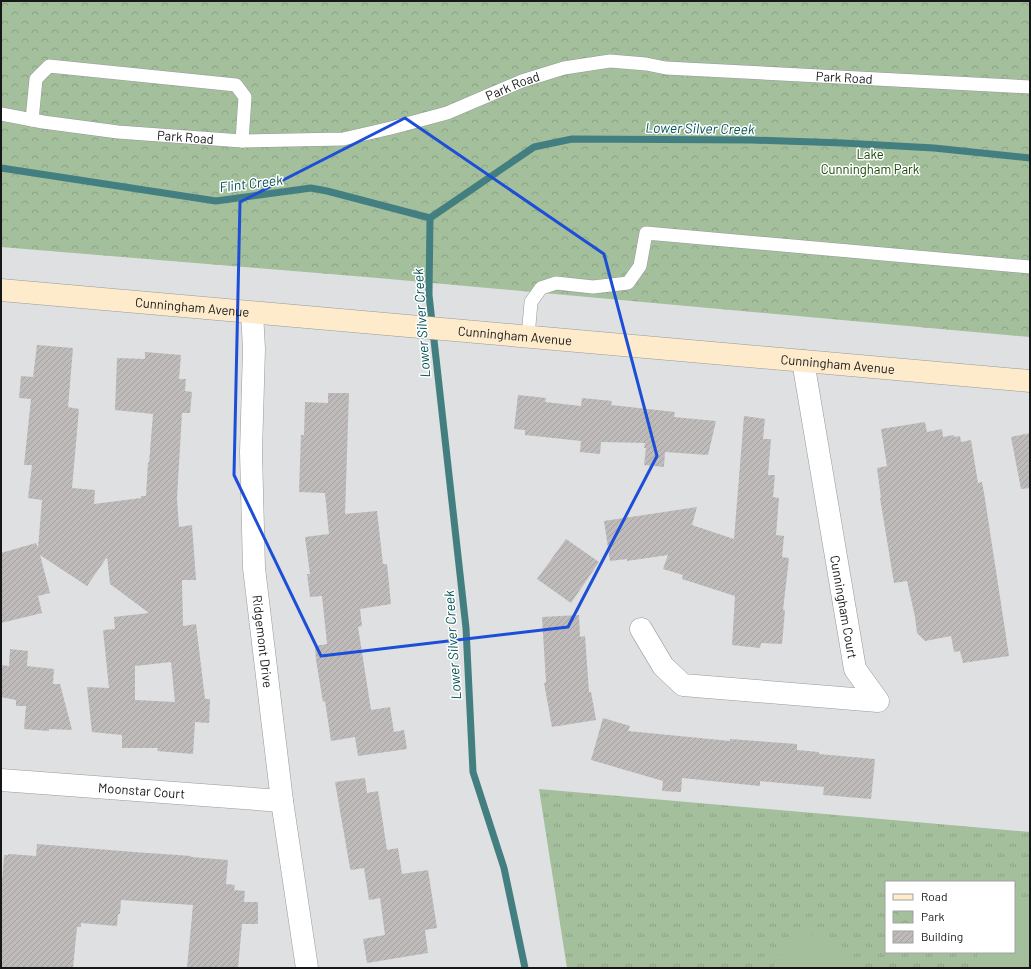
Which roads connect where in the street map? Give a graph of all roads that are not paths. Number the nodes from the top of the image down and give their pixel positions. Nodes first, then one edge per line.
1 (1030, 87) edge
2 (1, 114) edge
3 (32, 120) junction
4 (242, 141) junction
5 (1030, 267) edge
6 (1, 290) edge
7 (252, 312) junction
8 (528, 337) junction
9 (803, 361) junction
10 (1030, 381) edge
11 (641, 629) dead end
12 (1, 780) edge
13 (282, 801) junction
14 (307, 968) edge

1 - 4 lane, Park Road
2 - 3 lane, Park Road
3 - 4 lane, Park Road
3 - 4 lane
5 - 8 lane
6 - 7 street, Cunningham Avenue
7 - 8 street, Cunningham Avenue
7 - 13 street, Ridgemont Drive
8 - 9 street, Cunningham Avenue
9 - 10 street, Cunningham Avenue
9 - 11 street, Cunningham Court
12 - 13 street, Moonstar Court
13 - 14 street, Ridgemont Drive

